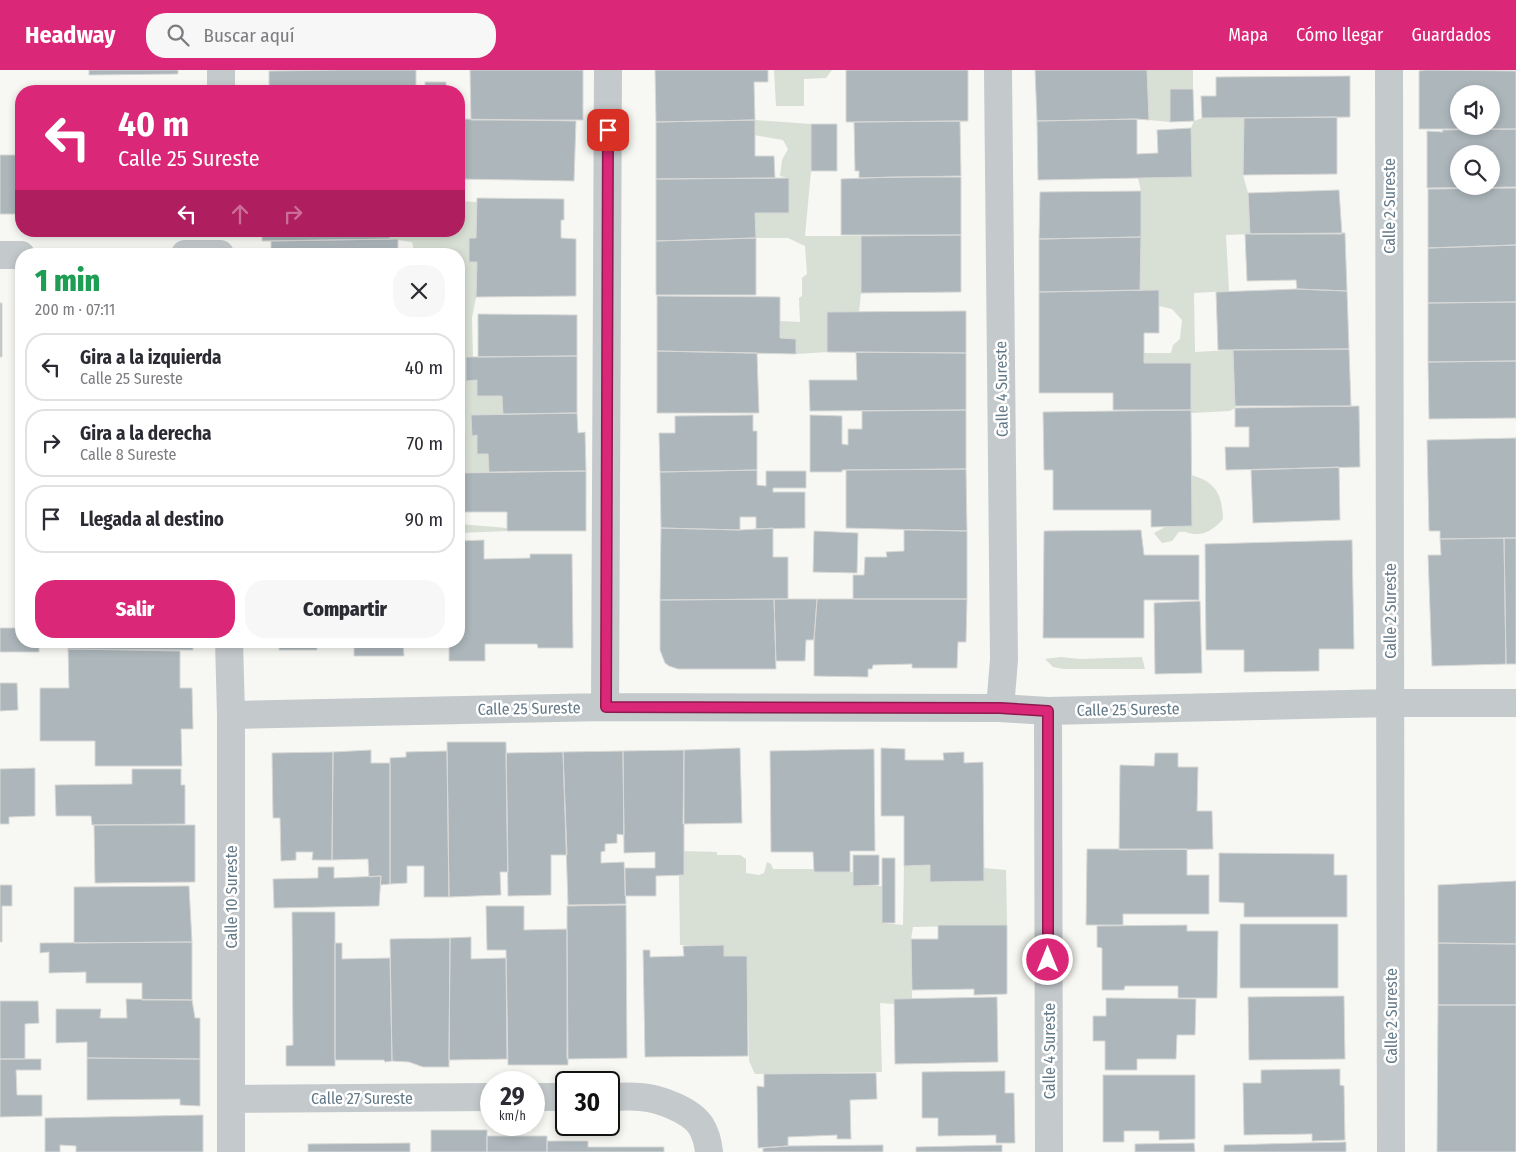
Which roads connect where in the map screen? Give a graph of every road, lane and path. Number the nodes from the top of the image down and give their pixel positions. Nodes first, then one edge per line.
1 (221, 70) edge
2 (608, 70) edge
3 (998, 70) edge
4 (1388, 70) edge
5 (221, 85) edge
6 (0, 255) edge
7 (15, 255) edge
8 (229, 648) edge
9 (1390, 703) junction
10 (1516, 703) edge
11 (606, 707) junction
12 (1000, 708) junction
13 (1048, 711) junction
14 (231, 715) junction
15 (480, 1097) edge
16 (620, 1097) edge
17 (232, 1099) junction
18 (231, 1152) edge
19 (709, 1152) edge
20 (1049, 1152) edge
21 (1391, 1152) edge

1 - 5 street
2 - 11 street
3 - 12 street, Calle 4 Sureste
4 - 9 street, Calle 2 Sureste
6 - 7 street
8 - 14 street, Calle 10 Sureste
9 - 10 street, Calle 25 Sureste
9 - 13 street, Calle 25 Sureste
9 - 21 street, Calle 2 Sureste
11 - 12 street, Calle 25 Sureste
11 - 14 street, Calle 25 Sureste
12 - 13 street, Calle 25 Sureste
13 - 20 street, Calle 4 Sureste
14 - 17 street, Calle 10 Sureste
15 - 17 street, Calle 27 Sureste
16 - 19 street
17 - 18 street, Calle 10 Sureste

